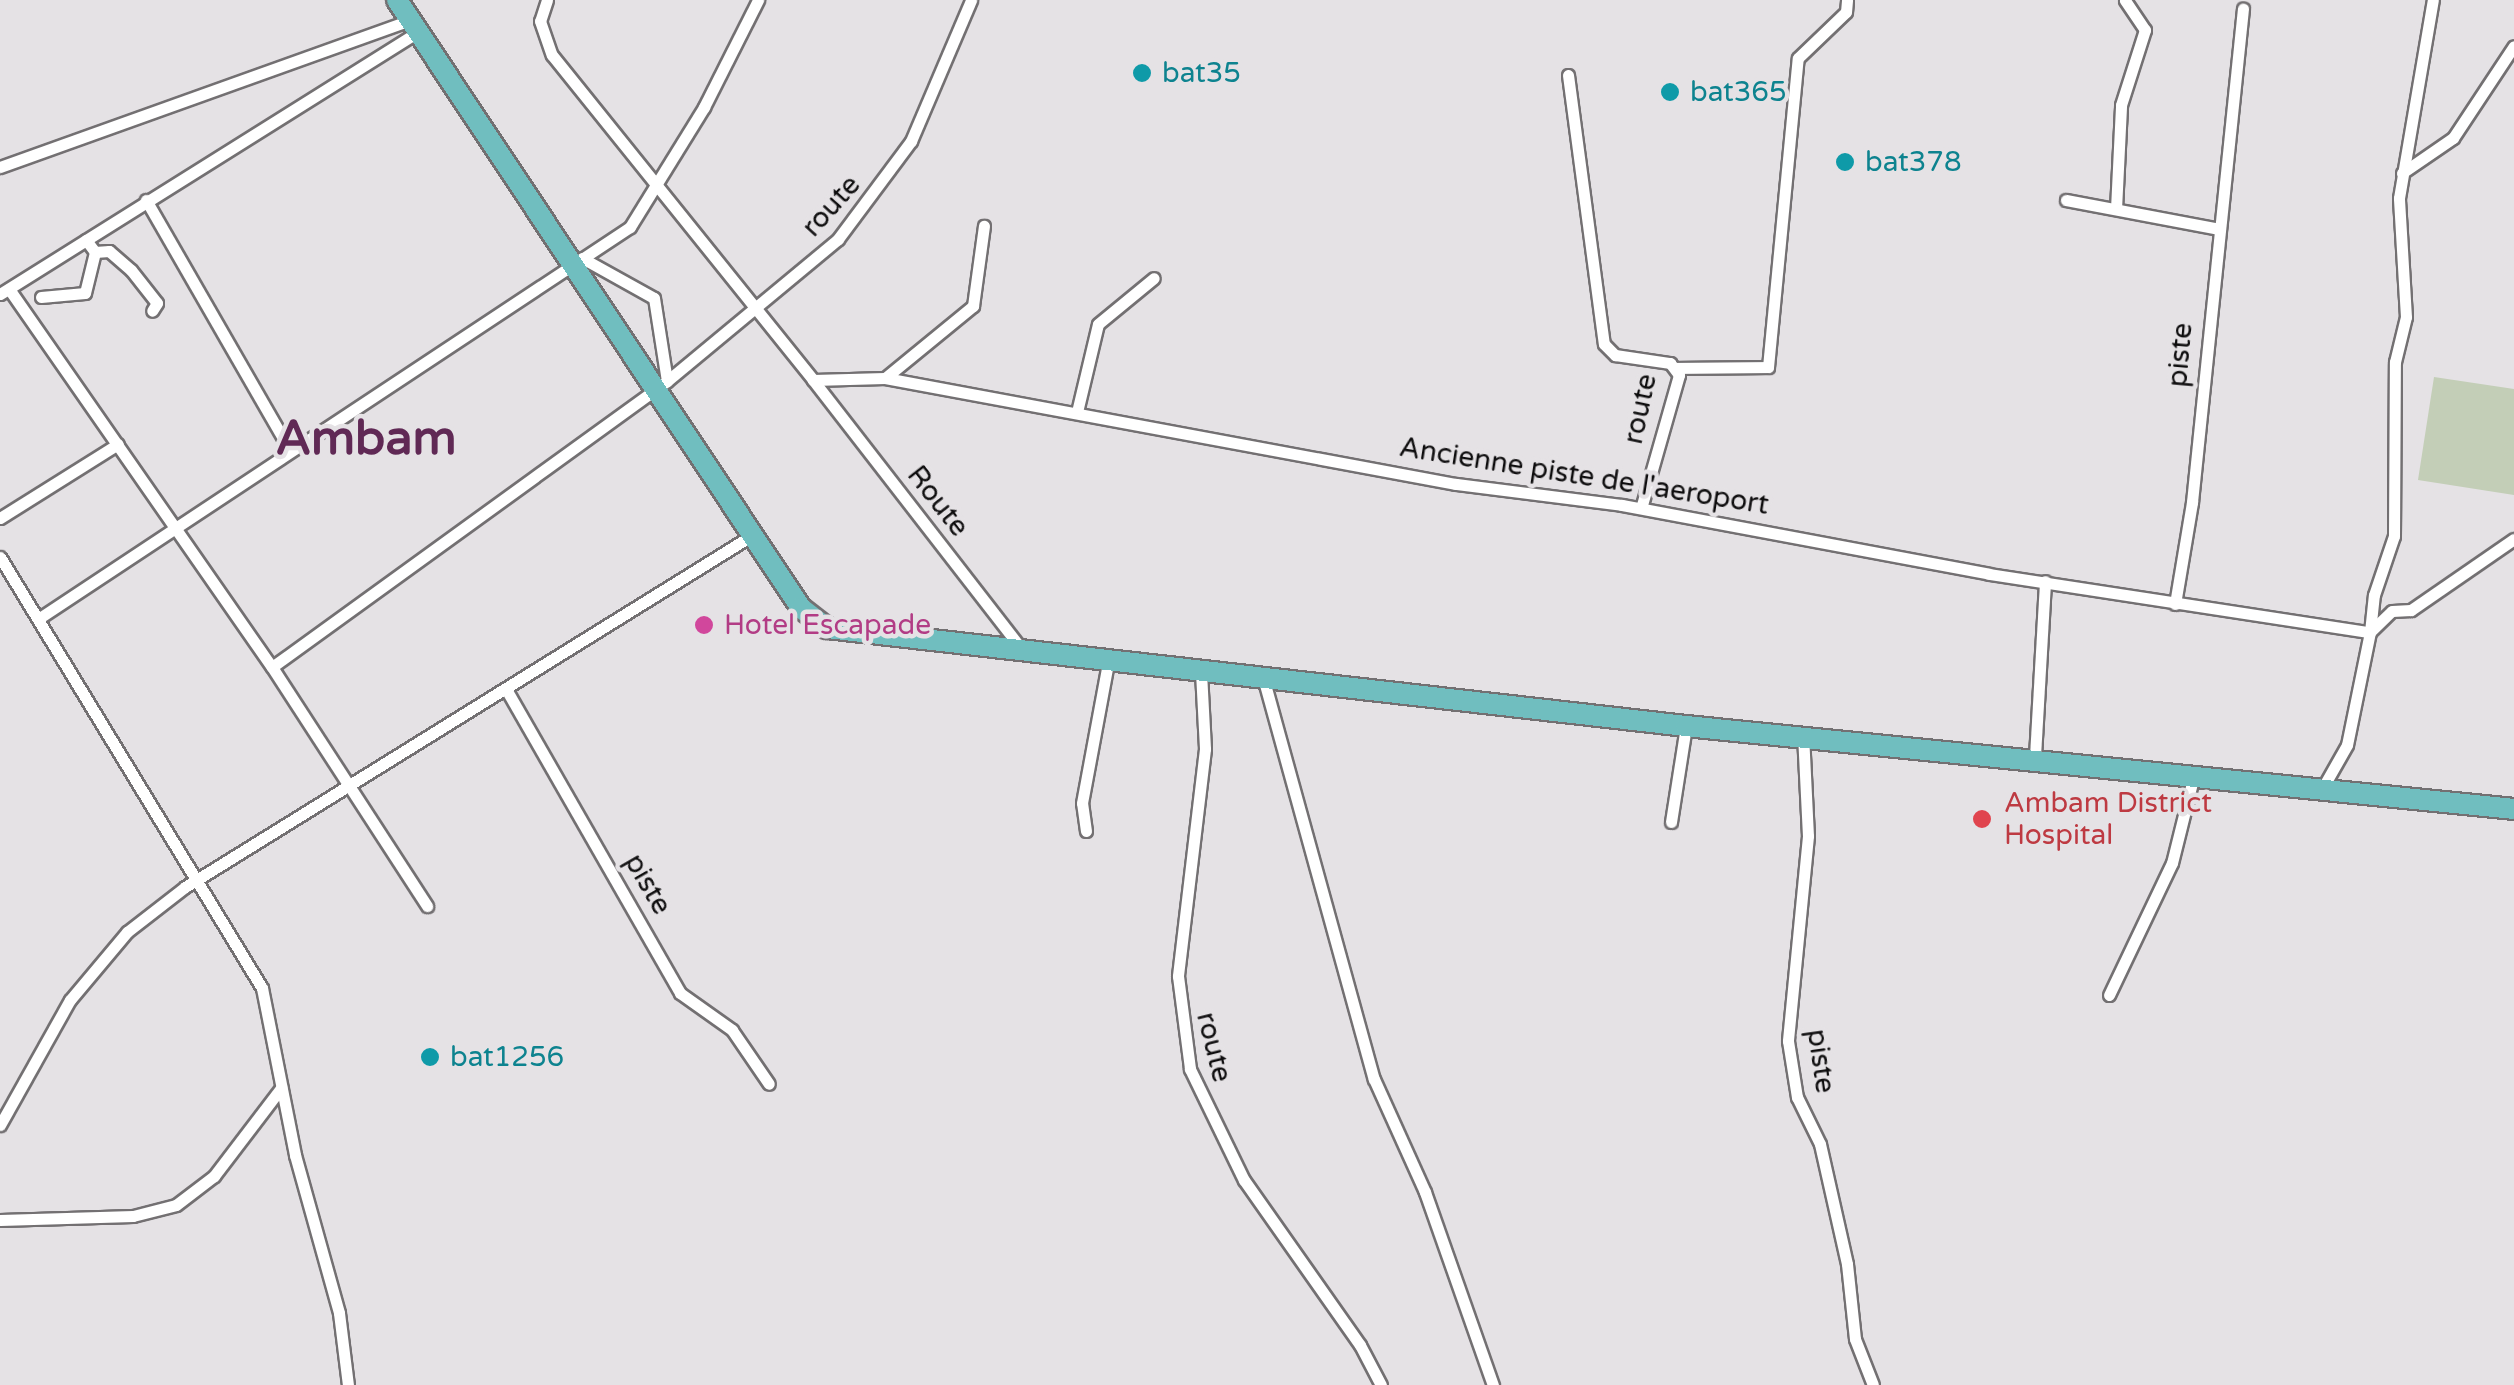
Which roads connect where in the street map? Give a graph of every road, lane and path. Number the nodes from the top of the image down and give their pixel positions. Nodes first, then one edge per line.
1 (397, 0) edge
2 (548, 0) edge
3 (758, 0) edge
4 (971, 0) edge
5 (1847, 0) edge
6 (2125, 0) edge
7 (2434, 0) edge
8 (2243, 10) dead end
9 (412, 27) junction
10 (2514, 46) edge
11 (1568, 75) dead end
12 (0, 167) edge
13 (2402, 174) junction
14 (659, 187) junction
15 (146, 200) junction
16 (2066, 200) dead end
17 (2116, 209) junction
18 (984, 226) dead end
19 (2219, 229) junction
20 (86, 240) junction
21 (95, 252) junction
22 (579, 260) junction
23 (1154, 278) dead end
24 (4, 292) edge
25 (41, 297) dead end
26 (754, 311) junction
27 (152, 312) dead end
28 (1676, 368) junction
29 (884, 378) junction
30 (813, 380) junction
31 (662, 384) junction
32 (1077, 412) junction
33 (118, 444) junction
34 (289, 449) junction
35 (1641, 508) junction
36 (0, 518) edge
37 (177, 529) junction
38 (754, 534) junction
39 (2514, 539) edge
40 (0, 556) edge
41 (2045, 581) junction
42 (2175, 604) junction
43 (38, 618) junction
44 (2370, 632) junction
45 (1024, 652) junction
46 (1108, 663) junction
47 (272, 667) junction
48 (1202, 672) junction
49 (1263, 678) junction
50 (506, 689) junction
51 (1686, 726) junction
52 (1803, 734) junction
53 (2036, 756) junction
54 (2194, 776) junction
55 (352, 788) junction
56 (2322, 790) junction
57 (2514, 808) edge
58 (1671, 822) dead end
59 (1086, 832) dead end
60 (198, 880) junction
61 (427, 906) dead end
62 (2109, 995) dead end
63 (769, 1084) dead end
64 (281, 1088) junction
65 (0, 1124) edge
66 (0, 1220) edge
67 (348, 1385) edge
68 (1381, 1385) edge
69 (1493, 1385) edge
70 (1873, 1385) edge

1 - 9 highway
2 - 14 street
3 - 14 street
4 - 26 street, route
5 - 28 street
6 - 17 street
7 - 13 street
8 - 19 street, piste
9 - 12 street
9 - 15 street
9 - 22 highway
10 - 13 street
11 - 28 street, route
13 - 44 street
14 - 22 street
14 - 26 street
15 - 20 street
15 - 34 street
16 - 17 street
17 - 19 street
18 - 29 street
19 - 42 street, piste
20 - 21 street
20 - 24 street
21 - 25 street
21 - 27 street
22 - 31 highway
22 - 31 street
22 - 34 street
23 - 32 street
24 - 33 street
26 - 30 street
26 - 31 street, route
28 - 35 street, route
29 - 30 street, Ancienne piste de l'aeroport
29 - 32 street, Ancienne piste de l'aeroport
30 - 45 street, Route
31 - 38 highway
31 - 47 street, route
32 - 35 street, Ancienne piste de l'aeroport
33 - 36 street
33 - 37 street
34 - 37 street
35 - 41 street, Ancienne piste de l'aeroport
37 - 43 street
37 - 47 street
38 - 45 highway
38 - 50 street
39 - 44 street
40 - 43 street
41 - 42 street, Ancienne piste de l'aeroport
41 - 53 street
42 - 44 street, Ancienne piste de l'aeroport
43 - 60 street
44 - 56 street
45 - 46 highway
46 - 48 highway
46 - 59 street
47 - 55 street
48 - 49 highway
48 - 68 street, route
49 - 51 highway
49 - 69 street
50 - 55 street
50 - 63 street, piste
51 - 52 highway
51 - 58 street
52 - 53 highway
52 - 70 street, piste
53 - 54 highway
54 - 56 highway
54 - 62 street
55 - 60 street
55 - 61 street
56 - 57 highway
60 - 64 street
60 - 65 street
64 - 66 street
64 - 67 street

